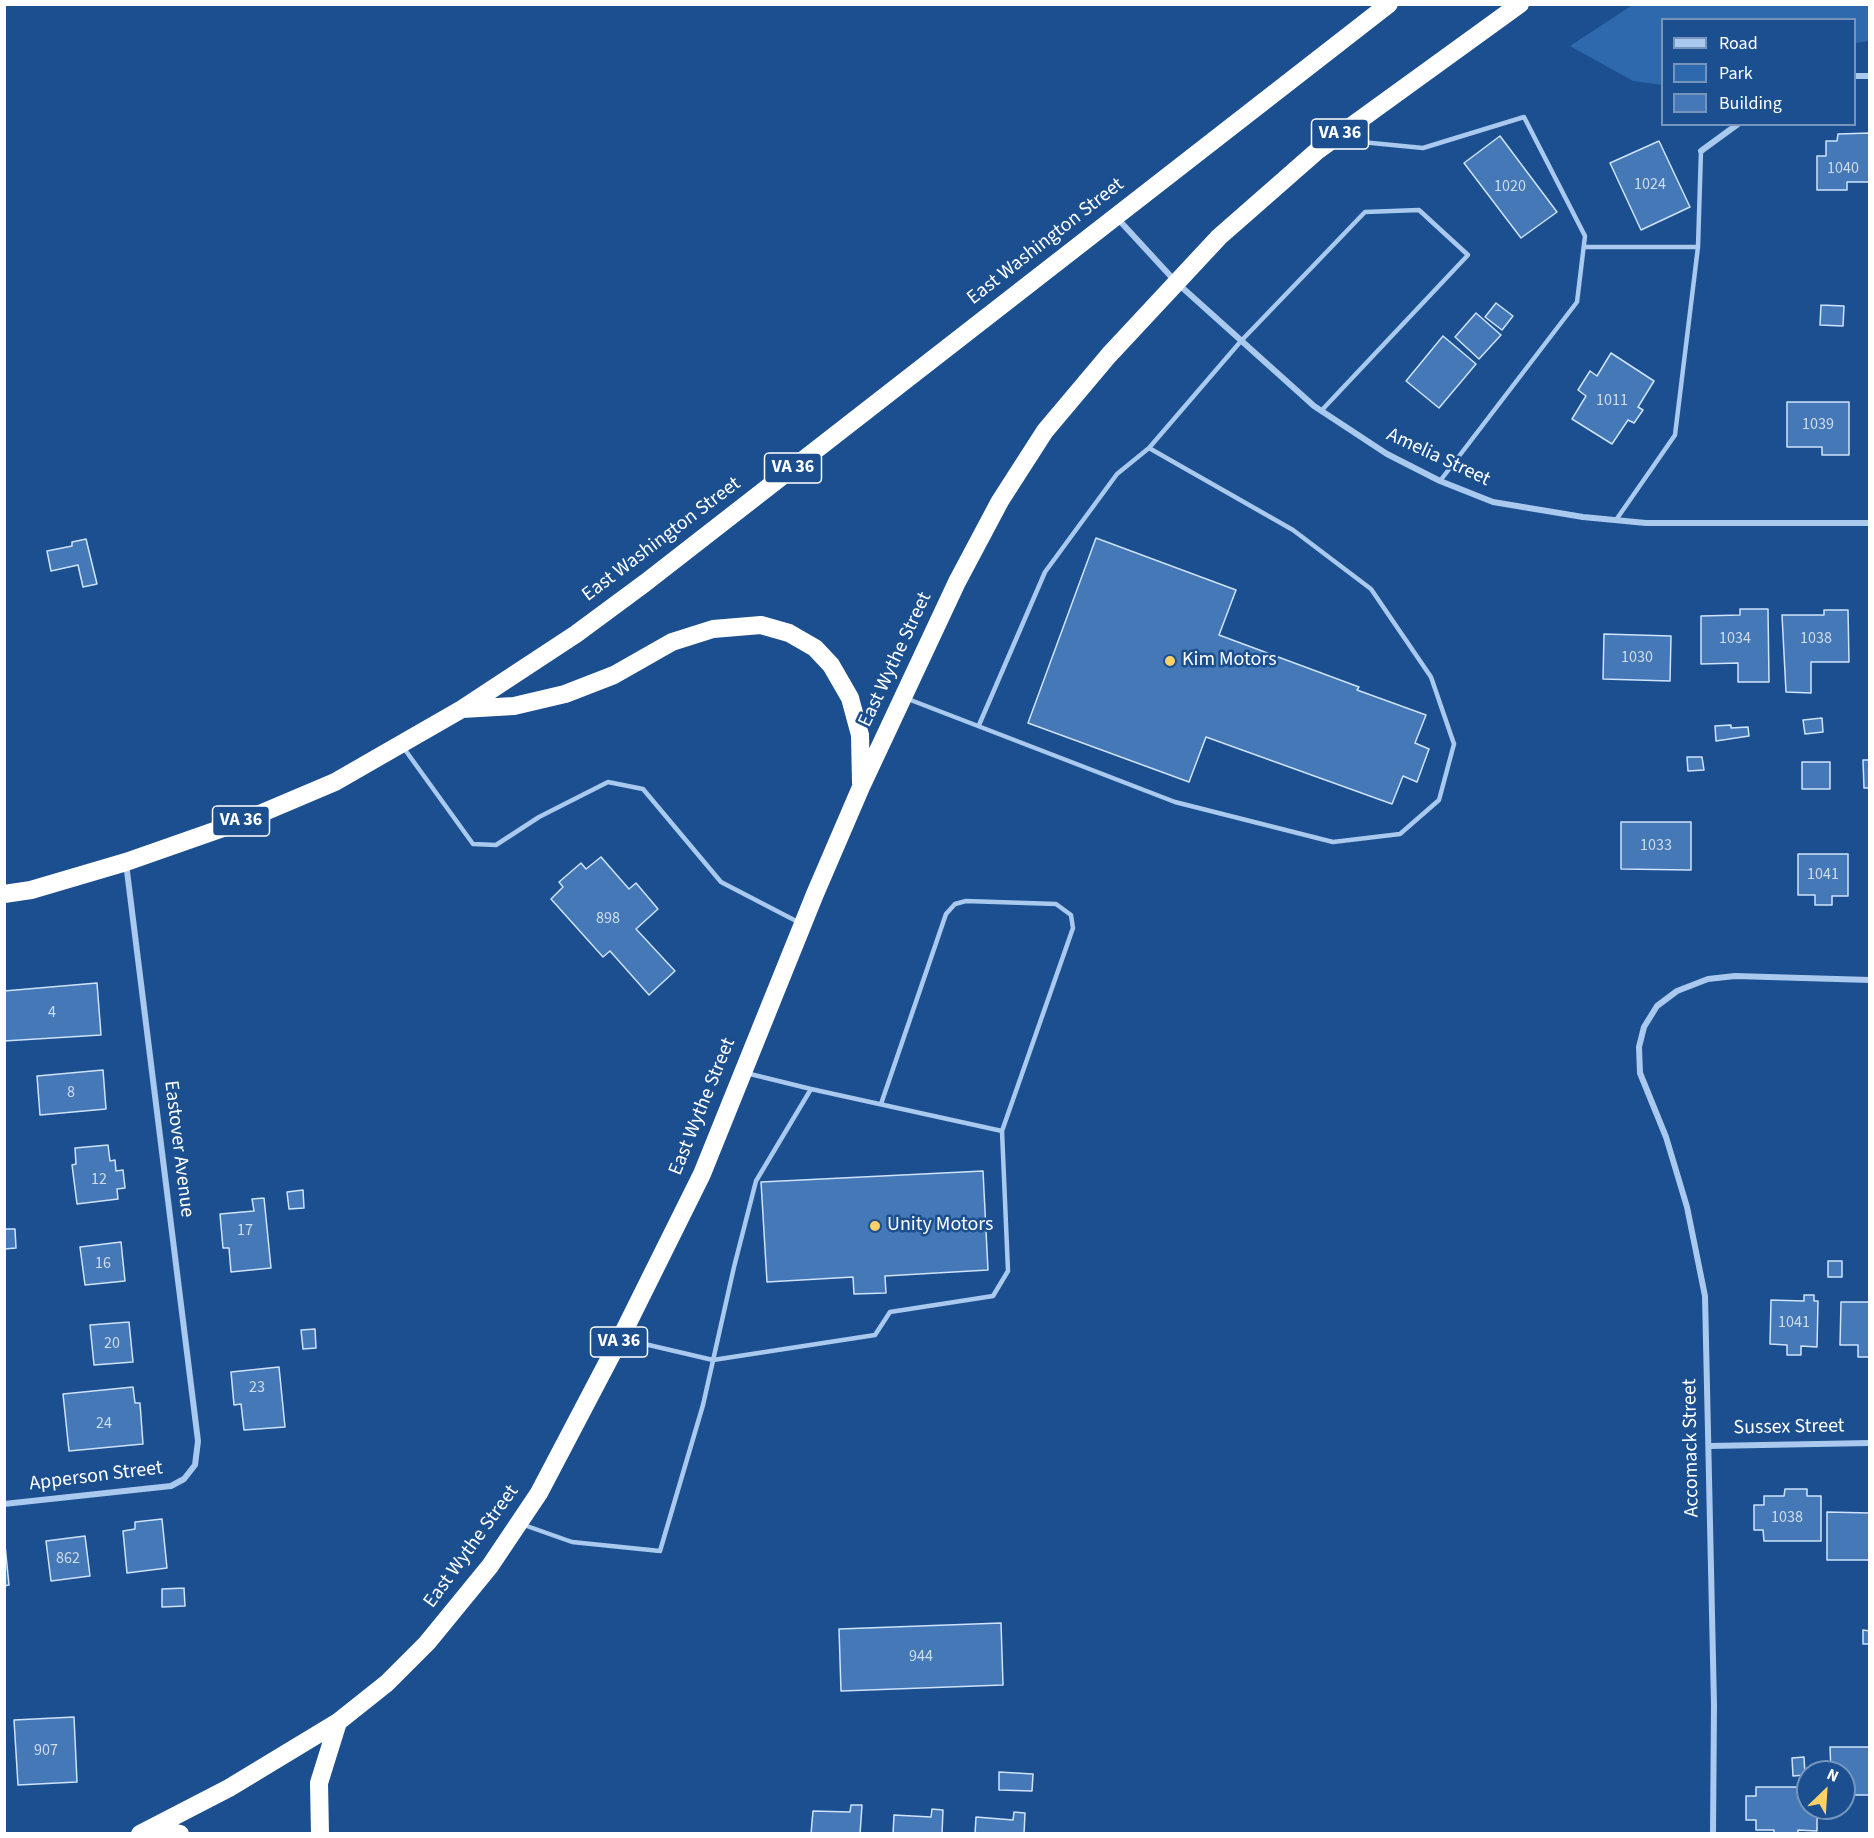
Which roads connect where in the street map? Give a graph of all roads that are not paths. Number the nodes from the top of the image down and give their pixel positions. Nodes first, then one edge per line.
1 (1389, 4) edge
2 (1520, 4) edge
3 (1735, 126) edge
4 (1332, 139) junction
5 (1701, 151) joint
6 (1116, 216) junction
7 (1584, 247) junction
8 (1698, 247) junction
9 (1176, 282) junction
10 (1241, 341) junction
11 (1321, 411) junction
12 (1149, 448) junction
13 (1440, 481) junction
14 (1616, 520) junction
15 (1869, 523) edge
16 (903, 697) junction
17 (462, 709) junction
18 (979, 725) junction
19 (400, 744) junction
20 (861, 787) junction
21 (126, 862) junction
22 (4, 894) edge
23 (802, 924) junction
24 (1869, 980) edge
25 (742, 1073) junction
26 (811, 1089) junction
27 (881, 1104) junction
28 (1002, 1131) junction
29 (621, 1338) junction
30 (713, 1360) junction
31 (198, 1441) joint
32 (1869, 1443) edge
33 (1709, 1446) junction
34 (4, 1504) edge
35 (519, 1523) junction
36 (338, 1722) junction
37 (145, 1831) edge
38 (180, 1833) edge
39 (320, 1833) edge
40 (1713, 1833) edge

1 - 6 highway, East Washington Street / VA 36
2 - 4 highway, VA 36
3 - 5 street
4 - 7 lane
4 - 9 highway, VA 36
5 - 8 lane
6 - 9 street, Amelia Street
6 - 17 highway, East Washington Street / VA 36
7 - 8 lane
7 - 13 lane
8 - 14 lane
9 - 10 street, Amelia Street
9 - 16 highway, East Wythe Street / VA 36
10 - 11 street, Amelia Street
10 - 11 lane
10 - 12 lane
11 - 13 street, Amelia Street
12 - 18 lane
12 - 18 lane
13 - 14 street, Amelia Street
14 - 15 street, Amelia Street
16 - 18 lane
16 - 20 highway, East Wythe Street / VA 36
17 - 19 highway, East Washington Street / VA 36
17 - 20 highway
19 - 21 highway, East Washington Street / VA 36
19 - 23 lane
20 - 23 highway, East Wythe Street / VA 36
21 - 22 highway, East Washington Street / VA 36
21 - 31 street, Eastover Avenue
23 - 25 highway, East Wythe Street / VA 36
24 - 33 street, Accomack Street
25 - 26 lane
25 - 29 highway, East Wythe Street / VA 36
26 - 27 lane
26 - 30 lane
27 - 28 lane
27 - 28 lane
28 - 30 lane
29 - 30 lane
29 - 35 highway, East Wythe Street / VA 36
30 - 35 lane
31 - 34 street, Apperson Street
32 - 33 street, Sussex Street
33 - 40 street, Accomack Street
35 - 36 highway, East Wythe Street / VA 36
36 - 37 highway, East Wythe Street / VA 36
36 - 39 highway
37 - 38 highway

